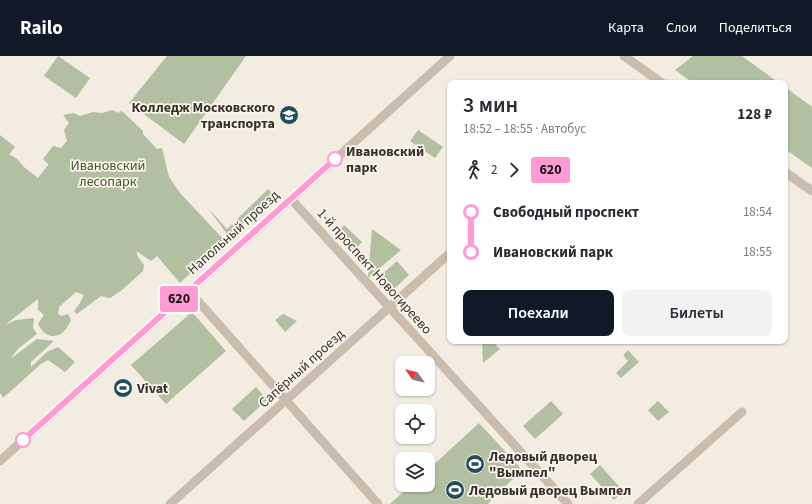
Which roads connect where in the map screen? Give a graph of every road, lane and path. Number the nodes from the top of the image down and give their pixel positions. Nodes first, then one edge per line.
1 (450, 56) edge
2 (624, 56) edge
3 (658, 80) edge
4 (788, 174) edge
5 (812, 191) edge
6 (291, 199) junction
7 (447, 256) edge
8 (188, 291) junction
9 (389, 307) junction
10 (285, 400) junction
11 (742, 412) dead end
12 (0, 461) edge
13 (170, 504) edge
14 (378, 504) edge
15 (568, 504) edge
16 (638, 504) edge

1 - 6 street, Напольный проезд
2 - 3 street
4 - 5 street
6 - 8 street, Напольный проезд
6 - 9 street, 1-й проспект Новогиреево
7 - 9 street, Сапёрный проезд
8 - 10 street
8 - 12 street, Напольный проезд
9 - 10 street, Сапёрный проезд
9 - 15 street, 1-й проспект Новогиреево
10 - 13 street, Сапёрный проезд
10 - 14 street
11 - 16 street

